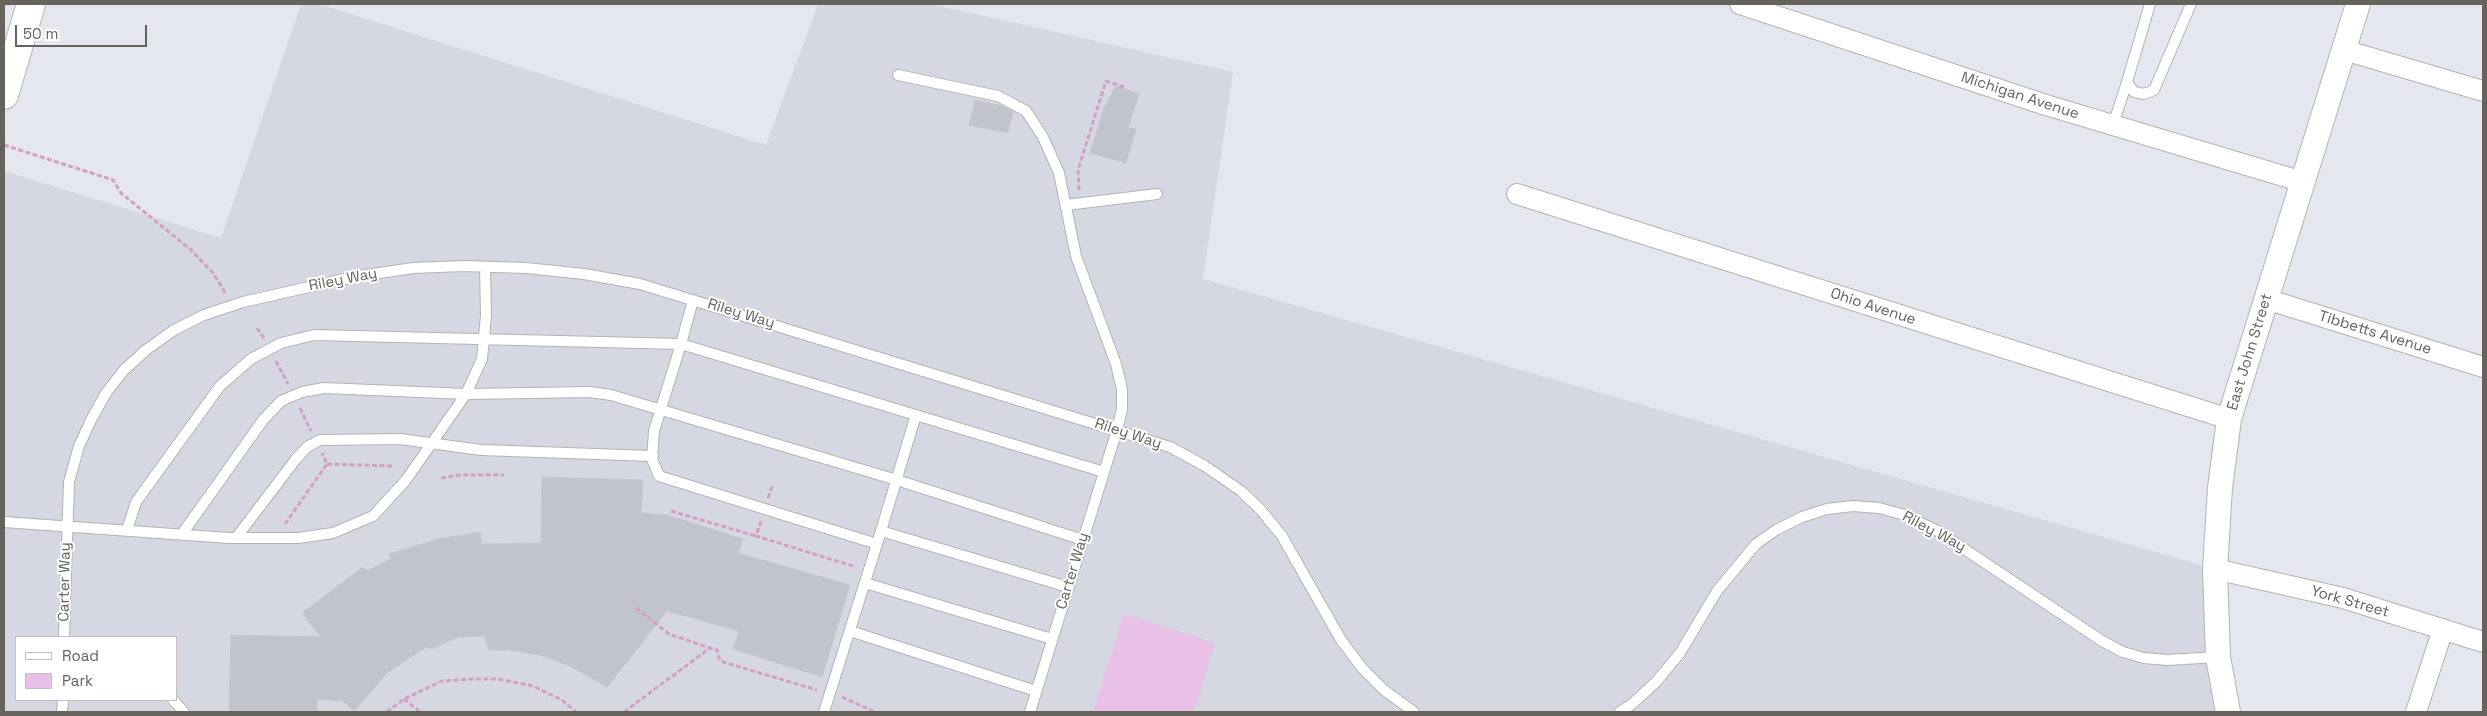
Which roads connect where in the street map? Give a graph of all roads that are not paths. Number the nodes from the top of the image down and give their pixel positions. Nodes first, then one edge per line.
1 (31, 4) edge
2 (1740, 4) edge
3 (2150, 4) edge
4 (2191, 4) edge
5 (2358, 4) edge
6 (2344, 50) junction
7 (898, 75) dead end
8 (2127, 82) junction
9 (2483, 91) edge
10 (4, 95) edge
11 (2113, 125) junction
12 (2303, 182) junction
13 (1157, 194) dead end
14 (1517, 194) dead end
15 (1066, 205) junction
16 (485, 267) junction
17 (2266, 299) junction
18 (693, 300) junction
19 (484, 338) junction
20 (681, 344) junction
21 (2483, 367) edge
22 (466, 394) junction
23 (660, 410) junction
24 (916, 415) junction
25 (2229, 419) junction
26 (1117, 430) junction
27 (431, 442) junction
28 (652, 456) junction
29 (1104, 472) junction
30 (897, 480) junction
31 (4, 522) edge
32 (67, 526) junction
33 (127, 530) junction
34 (881, 531) junction
35 (182, 534) junction
36 (236, 538) junction
37 (1083, 540) junction
38 (877, 544) junction
39 (2215, 570) junction
40 (865, 584) junction
41 (1068, 587) junction
42 (2443, 630) junction
43 (850, 631) junction
44 (64, 636) edge
45 (1052, 639) junction
46 (2483, 642) edge
47 (2218, 657) junction
48 (1036, 691) junction
49 (174, 701) edge
50 (184, 712) edge
51 (824, 712) edge
52 (1030, 712) edge
53 (1414, 712) edge
54 (1620, 712) edge
55 (2228, 712) edge
56 (2416, 712) edge

1 - 10 main road
2 - 11 street, Michigan Avenue
3 - 8 lane
4 - 8 lane
5 - 6 street, East John Street
6 - 9 street
6 - 12 street, East John Street
7 - 15 lane, Carter Way
8 - 11 lane
11 - 12 street, Michigan Avenue
12 - 17 street, East John Street
13 - 15 lane
14 - 25 street, Ohio Avenue
15 - 26 lane, Carter Way
16 - 18 lane, Riley Way
16 - 19 lane
16 - 32 lane, Riley Way
17 - 21 street, Tibbetts Avenue
17 - 25 street, East John Street
18 - 20 lane
18 - 26 lane, Riley Way
19 - 20 lane
19 - 22 lane
19 - 33 lane
20 - 23 lane
20 - 24 lane
22 - 23 lane
22 - 27 lane
22 - 35 lane
23 - 28 lane
23 - 30 lane
24 - 29 lane
24 - 30 lane
25 - 39 street, East John Street
26 - 29 lane, Carter Way
26 - 53 lane, Riley Way
27 - 28 lane
27 - 36 lane
27 - 36 lane
28 - 38 lane
29 - 37 lane, Carter Way
30 - 34 lane
30 - 37 lane
31 - 32 lane
32 - 33 lane
32 - 44 lane, Carter Way
33 - 35 lane
34 - 38 lane
34 - 41 lane
35 - 36 lane
37 - 41 lane, Carter Way
38 - 40 lane
39 - 42 street, York Street
39 - 47 street, East John Street
40 - 43 lane
40 - 45 lane
41 - 45 lane, Carter Way
42 - 46 street, York Street
42 - 56 street
43 - 48 lane
43 - 51 lane
45 - 48 lane, Carter Way
47 - 54 lane, Riley Way
47 - 55 street, East John Street
48 - 52 lane, Carter Way
49 - 50 lane

